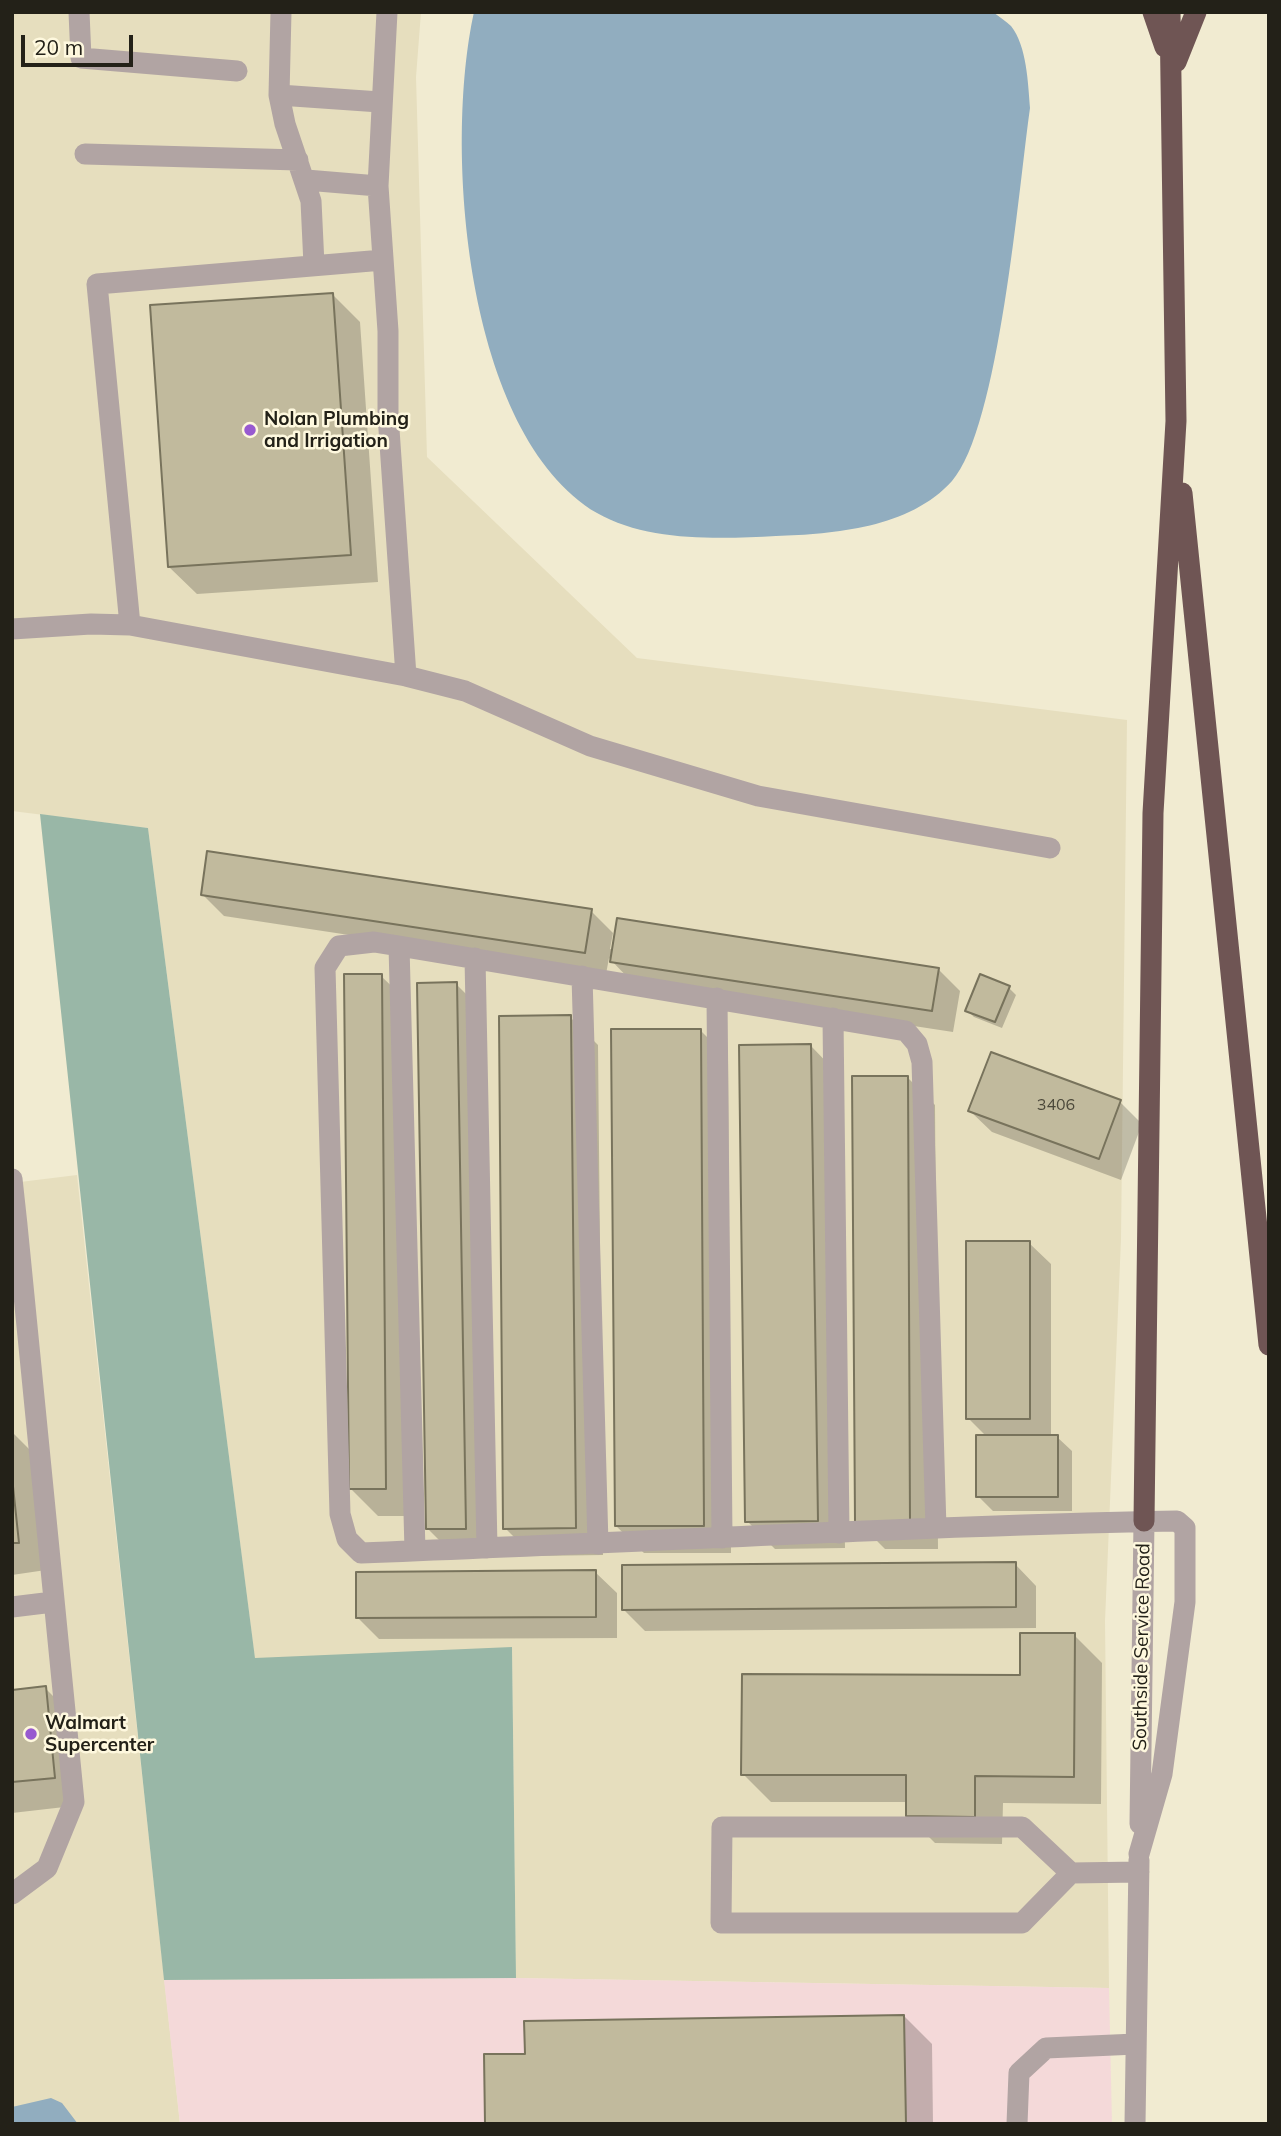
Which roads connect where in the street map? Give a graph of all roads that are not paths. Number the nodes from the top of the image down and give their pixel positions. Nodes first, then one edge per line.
1 (79, 12) edge
2 (281, 12) edge
3 (387, 12) edge
4 (1153, 12) edge
5 (1170, 12) edge
6 (1196, 12) edge
7 (237, 71) dead end
8 (1173, 72) junction
9 (279, 95) junction
10 (380, 102) junction
11 (85, 154) dead end
12 (302, 170) junction
13 (378, 186) junction
14 (383, 260) junction
15 (314, 265) junction
16 (1176, 421) junction
17 (130, 625) junction
18 (12, 629) edge
19 (406, 676) junction
20 (1050, 848) dead end
21 (400, 946) junction
22 (475, 958) junction
23 (582, 976) junction
24 (717, 998) junction
25 (833, 1018) junction
26 (12, 1180) edge
27 (15, 1225) edge
28 (1269, 1345) edge
29 (1144, 1521) junction
30 (936, 1528) junction
31 (839, 1532) junction
32 (722, 1538) junction
33 (598, 1544) junction
34 (487, 1548) junction
35 (415, 1551) junction
36 (53, 1602) junction
37 (12, 1606) edge
38 (1139, 1863) junction
39 (1071, 1873) junction
40 (12, 1894) edge
41 (1136, 2044) junction
42 (1017, 2124) edge
43 (1135, 2124) edge

1 - 7 street
2 - 9 street
3 - 10 street
4 - 8 highway
5 - 8 highway
6 - 8 highway
8 - 16 highway
9 - 10 street
9 - 12 street
10 - 13 street
11 - 12 street
12 - 13 street
12 - 15 street
13 - 14 street
14 - 15 street
14 - 19 street
15 - 17 street
16 - 28 highway
16 - 29 highway
17 - 18 street
17 - 19 street
19 - 20 street
21 - 22 street
21 - 35 street
21 - 35 street
22 - 23 street
22 - 34 street
23 - 24 street
23 - 33 street
24 - 25 street
24 - 32 street
25 - 30 street
25 - 31 street
26 - 27 street
27 - 36 street
29 - 30 street
29 - 38 street, Southside Service Road
29 - 38 street, Southside Service Road
30 - 31 street
31 - 32 street
32 - 33 street
33 - 34 street
34 - 35 street
36 - 37 street
36 - 40 street
38 - 39 street
38 - 41 street, Southside Service Road
39 - 39 street
41 - 42 street
41 - 43 street, Southside Service Road

